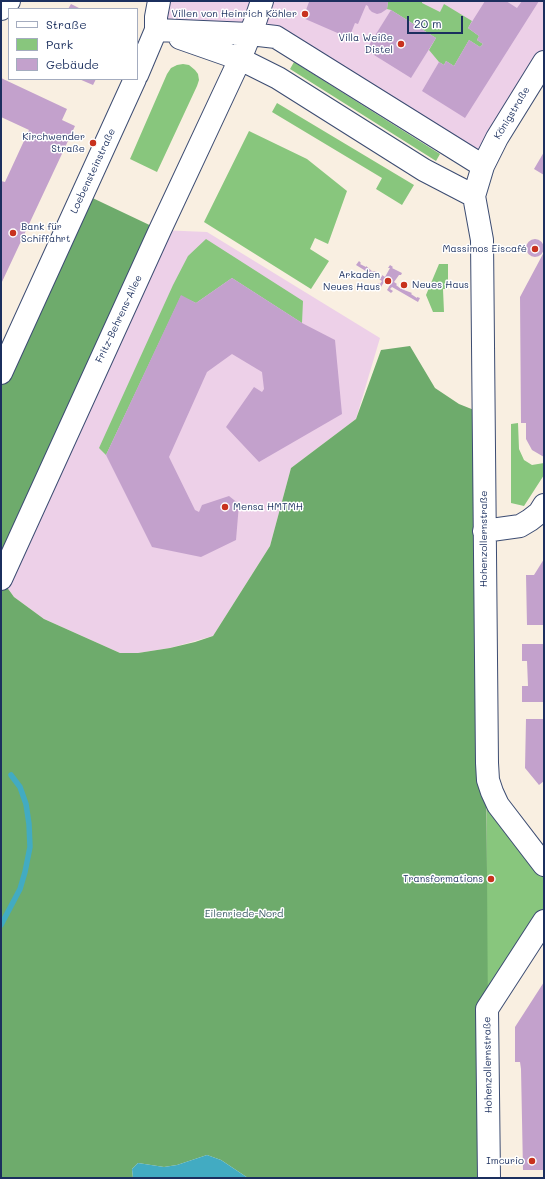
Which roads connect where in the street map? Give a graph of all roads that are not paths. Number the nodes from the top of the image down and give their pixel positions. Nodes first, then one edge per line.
1 (9, 1) edge
2 (262, 1) edge
3 (1, 9) edge
4 (154, 12) edge
5 (250, 34) junction
6 (240, 59) junction
7 (544, 62) edge
8 (138, 72) edge
9 (135, 80) edge
10 (483, 166) junction
11 (474, 196) junction
12 (1, 373) edge
13 (544, 505) edge
14 (484, 531) junction
15 (1, 579) edge
16 (544, 865) edge
17 (544, 921) edge
18 (489, 1178) edge

1 - 3 street
2 - 5 street, Fritz-Behrens-Allee
4 - 5 street
4 - 6 street
4 - 8 street
5 - 6 street, Fritz-Behrens-Allee
5 - 10 street
6 - 11 street
6 - 15 street, Fritz-Behrens-Allee
7 - 10 street, Königstraße
9 - 12 street, Loebensteinstraße
10 - 11 street
11 - 14 street, Hohenzollernstraße
13 - 14 street
14 - 16 street, Hohenzollernstraße
17 - 18 street, Hohenzollernstraße

